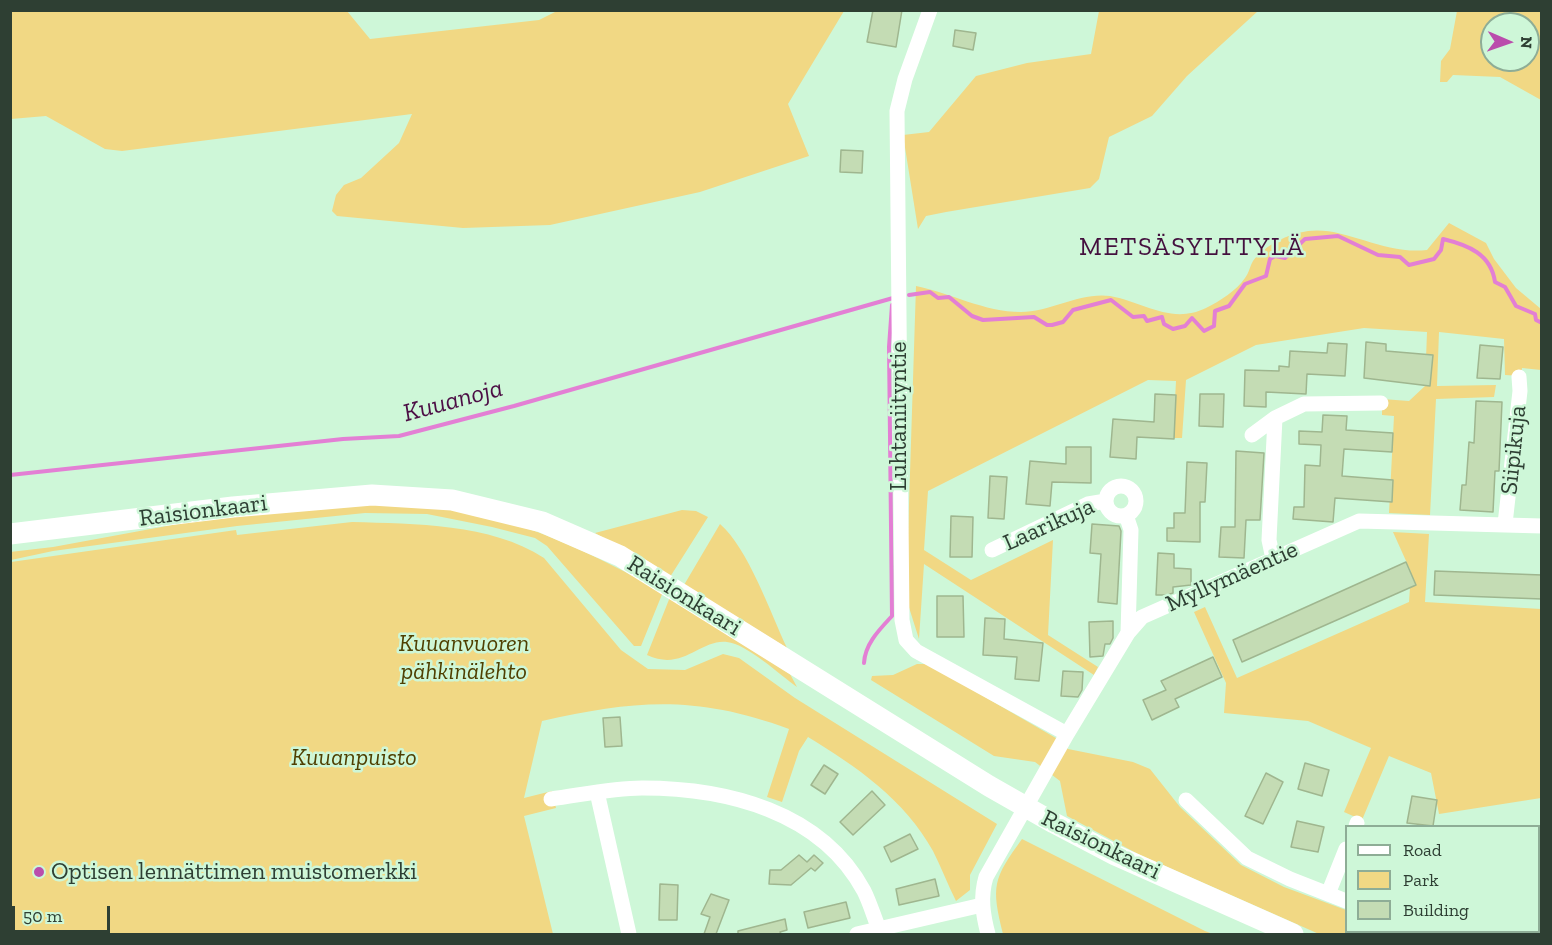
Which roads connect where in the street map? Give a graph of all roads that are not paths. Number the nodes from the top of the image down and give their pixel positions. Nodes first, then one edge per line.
1 (930, 10) edge
2 (1519, 377) dead end
3 (1381, 403) dead end
4 (1275, 418) junction
5 (1252, 435) dead end
6 (1106, 501) junction
7 (1126, 515) junction
8 (1505, 524) junction
9 (1542, 526) edge
10 (10, 534) edge
11 (992, 550) dead end
12 (1273, 559) junction
13 (1128, 633) junction
14 (1067, 734) junction
15 (597, 792) junction
16 (551, 799) dead end
17 (1186, 800) dead end
18 (1025, 807) junction
19 (1345, 854) edge
20 (1328, 894) junction
21 (1345, 900) edge
22 (982, 905) junction
23 (879, 929) junction
24 (629, 934) edge
25 (857, 934) edge
26 (988, 934) edge
27 (1293, 934) edge

1 - 14 street, Luhtaniityntie
2 - 8 street, Siipikuja
3 - 4 street
4 - 5 street
4 - 12 street
6 - 7 street
6 - 7 street
6 - 11 street, Laarikuja
7 - 13 street, Laarikuja
8 - 9 street, Myllymäentie
8 - 12 street, Myllymäentie
10 - 18 main road, Raisionkaari
12 - 13 street, Myllymäentie
13 - 14 street, Myllymäentie
14 - 18 street, Myllymäentie
15 - 16 street
15 - 23 street
15 - 24 street
17 - 20 street
18 - 22 street, Myllymäentie
18 - 27 main road, Raisionkaari
19 - 20 street
20 - 21 street
22 - 23 street
22 - 26 street
23 - 25 street

